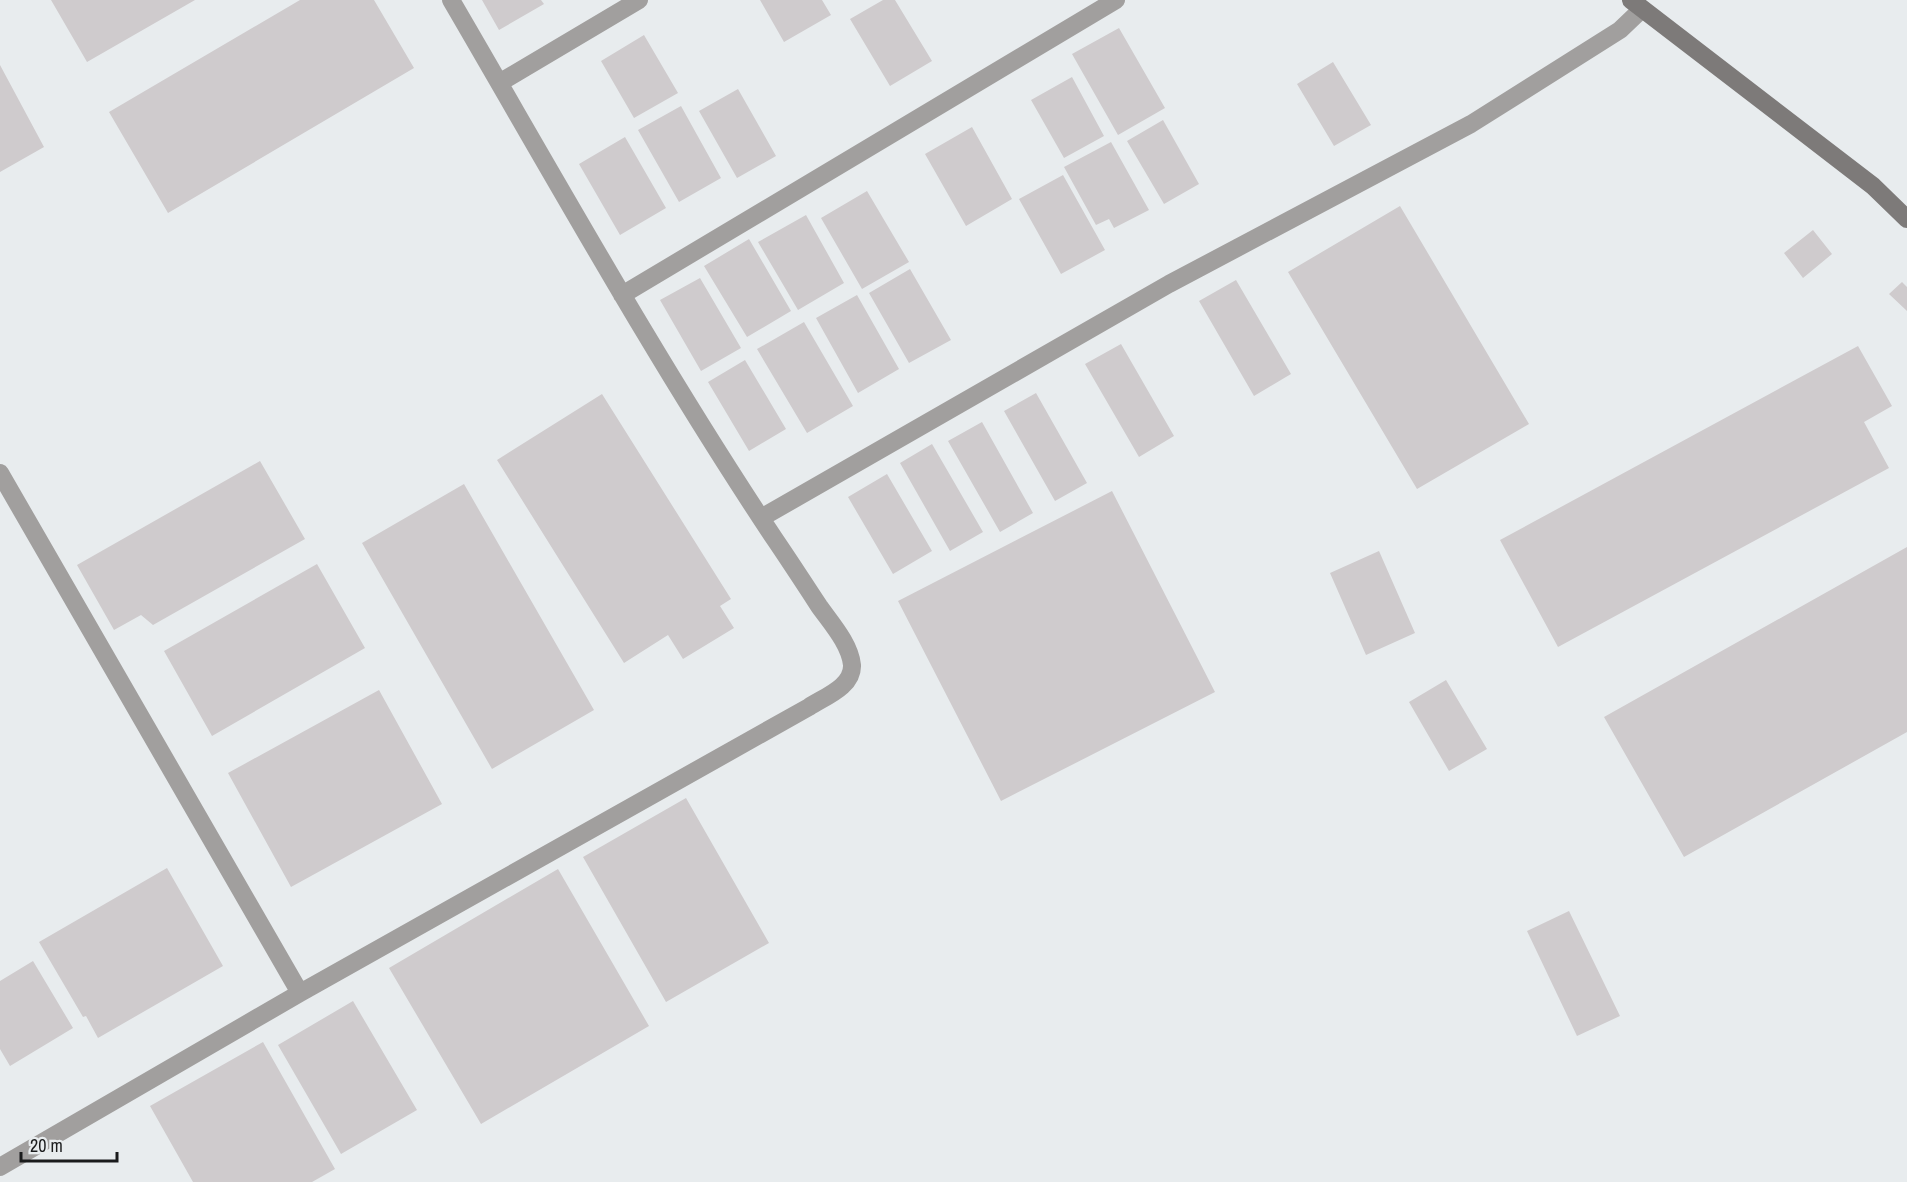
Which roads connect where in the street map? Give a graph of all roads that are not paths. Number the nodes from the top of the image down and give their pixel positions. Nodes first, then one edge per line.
1 (451, 0) edge
2 (639, 0) edge
3 (1116, 0) edge
4 (1636, 4) edge
5 (499, 83) junction
6 (1907, 219) edge
7 (622, 295) junction
8 (0, 473) edge
9 (761, 518) junction
10 (300, 993) junction
11 (0, 1167) edge

1 - 5 street
2 - 5 street
3 - 7 street
4 - 6 street
4 - 9 street
5 - 7 street
7 - 9 street
8 - 10 street
9 - 10 street
10 - 11 street

